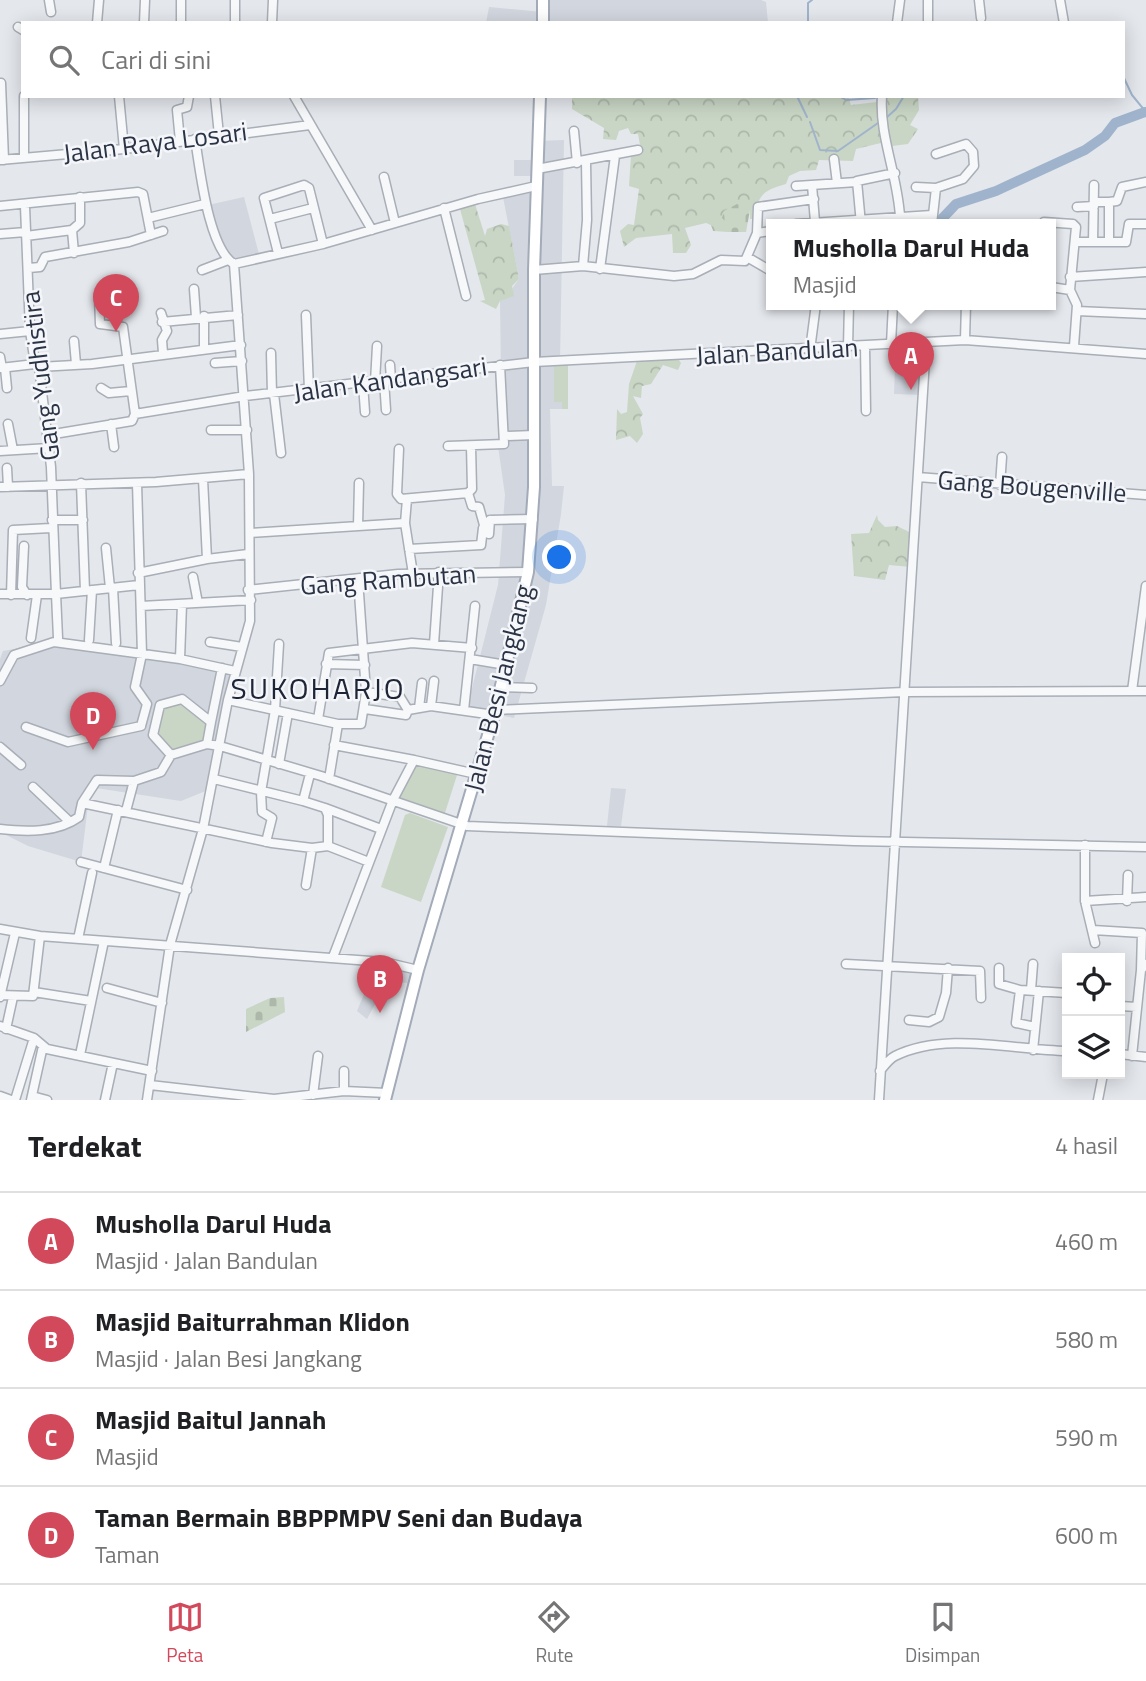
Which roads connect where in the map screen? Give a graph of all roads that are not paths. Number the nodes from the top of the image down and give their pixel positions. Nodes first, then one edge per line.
1 (49, 0) edge
2 (99, 0) edge
3 (145, 0) edge
4 (181, 0) edge
5 (235, 0) edge
6 (273, 0) edge
7 (543, 0) edge
8 (900, 0) edge
9 (928, 0) edge
10 (979, 0) edge
11 (1060, 0) edge
12 (51, 12) dead end
13 (981, 18) dead end
14 (97, 21) edge
15 (144, 21) edge
16 (181, 21) edge
17 (235, 21) edge
18 (272, 21) edge
19 (543, 21) edge
20 (897, 21) edge
21 (928, 21) edge
22 (1064, 21) edge
23 (1, 83) edge
24 (24, 98) edge
25 (119, 98) edge
26 (189, 98) edge
27 (215, 98) edge
28 (295, 98) edge
29 (540, 98) edge
30 (881, 98) edge
31 (310, 125) junction
32 (574, 131) dead end
33 (219, 135) junction
34 (195, 139) junction
35 (180, 141) junction
36 (124, 149) junction
37 (638, 150) dead end
38 (936, 154) dead end
39 (615, 156) junction
40 (24, 157) junction
41 (834, 159) dead end
42 (2, 160) edge
43 (582, 162) junction
44 (537, 169) junction
45 (895, 173) junction
46 (384, 177) dead end
47 (857, 181) junction
48 (1146, 182) edge
49 (837, 183) junction
50 (812, 185) junction
51 (1094, 185) dead end
52 (536, 186) junction
53 (796, 186) dead end
54 (916, 187) dead end
55 (936, 188) junction
56 (80, 197) junction
57 (814, 200) junction
58 (1110, 202) junction
59 (205, 204) junction
60 (1094, 204) junction
61 (0, 206) edge
62 (25, 206) junction
63 (1077, 206) dead end
64 (313, 208) junction
65 (444, 208) junction
66 (900, 217) junction
67 (148, 218) junction
68 (270, 219) junction
69 (815, 219) edge
70 (861, 219) edge
71 (880, 219) edge
72 (921, 219) edge
73 (932, 219) edge
74 (395, 223) junction
75 (1056, 223) edge
76 (1146, 225) edge
77 (72, 230) junction
78 (372, 230) junction
79 (163, 231) dead end
80 (766, 232) edge
81 (757, 233) junction
82 (0, 234) edge
83 (26, 234) junction
84 (151, 234) junction
85 (1075, 242) junction
86 (1093, 242) junction
87 (1109, 242) junction
88 (323, 244) junction
89 (74, 253) junction
90 (278, 253) junction
91 (746, 259) junction
92 (231, 262) junction
93 (583, 266) junction
94 (29, 268) junction
95 (600, 269) junction
96 (766, 269) edge
97 (202, 270) dead end
98 (534, 270) junction
99 (1146, 272) edge
100 (1070, 277) junction
101 (1056, 288) edge
102 (194, 289) dead end
103 (1070, 290) junction
104 (99, 295) dead end
105 (466, 296) dead end
106 (815, 310) edge
107 (849, 310) edge
108 (893, 310) edge
109 (965, 310) edge
110 (1077, 312) junction
111 (306, 314) dead end
112 (1146, 314) edge
113 (238, 315) junction
114 (200, 317) junction
115 (30, 331) junction
116 (0, 334) edge
117 (965, 340) junction
118 (74, 341) dead end
119 (926, 343) junction
120 (891, 344) junction
121 (241, 345) junction
122 (377, 346) dead end
123 (865, 346) junction
124 (1074, 346) junction
125 (848, 347) junction
126 (204, 348) junction
127 (810, 350) junction
128 (163, 353) junction
129 (271, 353) dead end
130 (1146, 354) edge
131 (0, 357) edge
132 (127, 358) junction
133 (242, 361) junction
134 (534, 362) junction
135 (215, 363) dead end
136 (76, 364) junction
137 (37, 365) junction
138 (390, 365) dead end
139 (500, 365) junction
140 (2, 368) edge
141 (383, 380) junction
142 (363, 384) junction
143 (7, 388) dead end
144 (101, 388) dead end
145 (309, 390) junction
146 (131, 391) junction
147 (273, 394) junction
148 (245, 396) junction
149 (386, 410) dead end
150 (866, 411) dead end
151 (365, 412) dead end
152 (135, 414) junction
153 (8, 424) dead end
154 (111, 424) junction
155 (211, 430) dead end
156 (247, 430) junction
157 (48, 435) junction
158 (534, 435) junction
159 (505, 436) junction
160 (448, 446) dead end
161 (471, 446) junction
162 (114, 447) dead end
163 (49, 448) junction
164 (399, 449) dead end
165 (13, 450) junction
166 (0, 451) edge
167 (281, 453) dead end
168 (1002, 457) dead end
169 (7, 468) dead end
170 (249, 474) junction
171 (918, 477) junction
172 (203, 478) junction
173 (137, 483) junction
174 (359, 483) dead end
175 (52, 484) junction
176 (81, 484) junction
177 (1000, 485) junction
178 (4, 487) edge
179 (468, 492) junction
180 (1146, 495) edge
181 (407, 499) junction
182 (533, 519) junction
183 (83, 520) junction
184 (487, 522) junction
185 (405, 523) junction
186 (52, 524) junction
187 (358, 526) junction
188 (250, 533) junction
189 (489, 534) dead end
190 (23, 546) dead end
191 (106, 548) dead end
192 (409, 549) junction
193 (248, 554) junction
194 (207, 559) junction
195 (439, 572) junction
196 (528, 572) junction
197 (138, 573) junction
198 (413, 573) junction
199 (193, 577) dead end
200 (358, 579) junction
201 (139, 585) junction
202 (1146, 586) edge
203 (111, 588) junction
204 (89, 591) junction
205 (0, 594) edge
206 (37, 594) junction
207 (56, 594) junction
208 (11, 595) junction
209 (27, 595) junction
210 (250, 595) junction
211 (198, 603) junction
212 (182, 604) junction
213 (141, 606) junction
214 (475, 606) dead end
215 (31, 638) dead end
216 (58, 638) dead end
217 (89, 640) dead end
218 (210, 642) dead end
219 (116, 643) dead end
220 (279, 644) dead end
221 (434, 644) junction
222 (242, 647) junction
223 (471, 648) junction
224 (364, 650) junction
225 (142, 654) junction
226 (180, 659) junction
227 (470, 659) junction
228 (326, 664) junction
229 (365, 665) junction
230 (506, 665) junction
231 (222, 668) junction
232 (235, 671) junction
233 (0, 681) edge
234 (434, 681) dead end
235 (422, 682) dead end
236 (500, 687) junction
237 (532, 688) dead end
238 (1132, 691) junction
239 (1146, 691) edge
240 (366, 692) junction
241 (904, 692) junction
242 (228, 700) junction
243 (147, 704) junction
244 (160, 705) junction
245 (431, 706) junction
246 (419, 708) junction
247 (365, 709) junction
248 (275, 710) junction
249 (408, 710) junction
250 (464, 710) junction
251 (288, 713) junction
252 (494, 713) junction
253 (318, 719) junction
254 (211, 722) junction
255 (338, 724) junction
256 (141, 726) junction
257 (26, 727) dead end
258 (153, 735) junction
259 (207, 744) junction
260 (334, 745) junction
261 (220, 746) junction
262 (0, 747) edge
263 (171, 755) junction
264 (267, 760) junction
265 (414, 760) junction
266 (279, 764) junction
267 (20, 765) dead end
268 (310, 774) junction
269 (477, 774) junction
270 (214, 779) junction
271 (329, 779) junction
272 (134, 781) junction
273 (33, 787) dead end
274 (261, 792) junction
275 (393, 800) junction
276 (303, 801) junction
277 (82, 803) junction
278 (325, 808) junction
279 (122, 810) junction
280 (70, 822) junction
281 (461, 825) junction
282 (0, 829) edge
283 (203, 829) junction
284 (381, 829) junction
285 (895, 841) junction
286 (266, 842) junction
287 (1085, 845) junction
288 (328, 846) junction
289 (1146, 847) edge
290 (312, 848) junction
291 (81, 862) dead end
292 (369, 862) junction
293 (104, 868) junction
294 (92, 873) dead end
295 (1128, 875) dead end
296 (306, 885) dead end
297 (187, 890) junction
298 (1146, 897) edge
299 (1084, 901) junction
300 (1127, 901) junction
301 (0, 929) edge
302 (1093, 930) junction
303 (15, 933) junction
304 (1144, 933) edge
305 (40, 936) junction
306 (78, 939) junction
307 (104, 941) junction
308 (1095, 943) dead end
309 (170, 945) junction
310 (333, 957) junction
311 (846, 964) dead end
312 (1033, 964) dead end
313 (885, 965) junction
314 (1143, 967) edge
315 (948, 968) junction
316 (999, 968) dead end
317 (418, 970) junction
318 (107, 988) dead end
319 (1020, 990) junction
320 (1035, 991) junction
321 (1, 992) edge
322 (34, 992) junction
323 (1062, 993) edge
324 (13, 997) junction
325 (981, 998) dead end
326 (91, 1001) junction
327 (162, 1003) junction
328 (1125, 1006) edge
329 (1137, 1007) junction
330 (909, 1020) dead end
331 (3, 1027) edge
332 (1035, 1027) junction
333 (34, 1038) junction
334 (43, 1045) junction
335 (1033, 1050) junction
336 (881, 1051) junction
337 (1062, 1051) edge
338 (79, 1055) junction
339 (1125, 1055) edge
340 (318, 1056) dead end
341 (893, 1056) junction
342 (1132, 1056) junction
343 (1146, 1058) edge
344 (113, 1063) junction
345 (152, 1071) junction
346 (344, 1071) dead end
347 (880, 1071) junction
348 (1101, 1079) edge
349 (150, 1085) junction
350 (344, 1091) junction
351 (313, 1095) junction
352 (0, 1096) edge
353 (386, 1096) edge
354 (31, 1098) edge
355 (241, 1098) edge
356 (13, 1100) edge
357 (47, 1100) edge
358 (104, 1100) edge
359 (147, 1100) edge
360 (879, 1100) edge
361 (1098, 1100) edge

1 - 12 street
2 - 14 street
3 - 15 street
4 - 16 street
5 - 17 street
6 - 18 street
7 - 19 main road
8 - 20 street
9 - 21 street
10 - 13 street
11 - 22 street
23 - 42 street
24 - 40 street
25 - 36 street
26 - 35 street
27 - 33 street
28 - 31 street
29 - 44 main road, Jalan Besi Jangkang
30 - 45 street
31 - 33 street, Jalan Raya Losari
31 - 78 street
32 - 43 street
33 - 34 street, Jalan Raya Losari
34 - 35 street, Jalan Raya Losari
34 - 59 street
35 - 36 street, Jalan Raya Losari
36 - 40 street, Jalan Raya Losari
37 - 39 street
38 - 55 street
39 - 43 street
39 - 95 street
40 - 42 street, Jalan Raya Losari
41 - 49 street
43 - 44 street
43 - 93 street
44 - 52 main road, Jalan Besi Jangkang
45 - 47 street
45 - 66 street
46 - 74 street
47 - 49 street
47 - 70 street
48 - 58 street
49 - 50 street
50 - 53 street
50 - 57 street
51 - 60 street
52 - 65 street
52 - 98 main road, Jalan Besi Jangkang
54 - 55 street
55 - 73 street
56 - 62 street
56 - 67 street
56 - 77 street
57 - 69 street
57 - 81 street
58 - 60 street
58 - 87 street
59 - 67 street
59 - 92 street
60 - 63 street
60 - 86 street
61 - 62 street
62 - 83 street, Gang Yudhistira
64 - 68 street
64 - 68 street
64 - 88 street
65 - 74 street
65 - 105 street
66 - 71 street
66 - 72 street
67 - 84 street
68 - 90 street
74 - 78 street
75 - 85 street
76 - 87 street
77 - 83 street
77 - 89 street
78 - 88 street
79 - 84 street
80 - 81 street
81 - 91 street
82 - 83 street
83 - 94 street, Gang Yudhistira
84 - 89 street
85 - 86 street
85 - 100 street
86 - 87 street
88 - 90 street
89 - 94 street
90 - 92 street
91 - 95 street
91 - 96 street
92 - 97 street
92 - 113 street
93 - 95 street
93 - 98 street
94 - 115 street, Gang Yudhistira
98 - 134 main road, Jalan Besi Jangkang
99 - 100 street
100 - 103 street
101 - 103 street
102 - 114 street
103 - 110 street
104 - 132 street
106 - 127 street
107 - 125 street
108 - 120 street
109 - 117 street
110 - 112 street
110 - 124 street
111 - 145 street
113 - 114 street
113 - 121 street
114 - 126 street
114 - 128 street
115 - 116 street
115 - 137 street, Gang Yudhistira
117 - 119 street, Jalan Bandulan
117 - 124 street, Jalan Bandulan
118 - 136 street
119 - 120 street, Jalan Bandulan
119 - 171 street
120 - 123 street, Jalan Bandulan
121 - 126 street
121 - 133 street
122 - 141 street
123 - 125 street, Jalan Bandulan
123 - 150 street
124 - 130 street, Jalan Bandulan
125 - 127 street, Jalan Bandulan
126 - 128 street
127 - 134 street, Jalan Bandulan
128 - 132 street
129 - 147 street
131 - 140 street
132 - 136 street
132 - 146 street
133 - 135 street
133 - 148 street
134 - 139 street, Jalan Kandangsari
134 - 158 main road, Jalan Besi Jangkang
136 - 137 street
137 - 140 street
137 - 157 street, Gang Yudhistira
138 - 141 street
139 - 141 street, Jalan Kandangsari
139 - 159 street
140 - 143 street
141 - 142 street, Jalan Kandangsari
141 - 149 street
142 - 145 street, Jalan Kandangsari
142 - 151 street
144 - 146 street
145 - 147 street, Jalan Kandangsari
146 - 152 street
147 - 148 street, Jalan Kandangsari
147 - 167 street
148 - 152 street, Jalan Kandangsari
148 - 156 street
152 - 154 street, Jalan Kandangsari
153 - 165 street
154 - 157 street
154 - 162 street
155 - 156 street
156 - 170 street
157 - 163 street, Gang Yudhistira
158 - 159 street
158 - 182 main road, Jalan Besi Jangkang
159 - 161 street
160 - 161 street
161 - 179 street
163 - 165 street
163 - 175 street, Gang Yudhistira
164 - 181 street
165 - 166 street
168 - 177 street
169 - 178 street
170 - 172 street
170 - 188 street
171 - 177 street, Gang Bougenville
171 - 241 street
172 - 173 street
172 - 194 street
173 - 176 street
173 - 197 street
174 - 187 street
175 - 176 street
175 - 178 street
175 - 186 street, Gang Yudhistira
176 - 183 street
177 - 180 street, Gang Bougenville
179 - 181 street
179 - 184 street
181 - 185 street
182 - 184 street
182 - 196 main road, Jalan Besi Jangkang
183 - 186 street
183 - 204 street
184 - 189 street
184 - 192 street
185 - 187 street
185 - 192 street
186 - 207 street, Gang Yudhistira
186 - 208 street
187 - 188 street
188 - 193 street
190 - 209 street
191 - 203 street
192 - 198 street
193 - 194 street
193 - 210 street
194 - 197 street
195 - 196 street, Gang Rambutan
195 - 198 street, Gang Rambutan
195 - 221 street
196 - 230 main road, Jalan Besi Jangkang
197 - 201 street
198 - 200 street, Gang Rambutan
199 - 211 street
200 - 210 street, Gang Rambutan
200 - 224 street
201 - 203 street
201 - 213 street
202 - 238 street
203 - 204 street
203 - 219 street
204 - 207 street
204 - 217 street
205 - 208 street
206 - 207 street
206 - 209 street
206 - 215 street
207 - 216 street, Gang Yudhistira
208 - 209 street
210 - 211 street, Gang Rambutan
210 - 222 street
211 - 212 street, Gang Rambutan
212 - 213 street, Gang Rambutan
212 - 226 street
213 - 225 street
214 - 223 street
218 - 222 street
220 - 248 street
221 - 223 street
221 - 224 street
222 - 232 street
223 - 227 street
224 - 228 street
224 - 229 street
225 - 226 street
225 - 233 street
225 - 243 street
226 - 231 street
227 - 230 street
227 - 250 street
228 - 229 street
228 - 253 street
229 - 240 street
230 - 236 main road, Jalan Besi Jangkang
231 - 232 street
231 - 254 street
232 - 242 street
234 - 245 street
235 - 246 street
236 - 237 street
236 - 252 main road, Jalan Besi Jangkang
238 - 239 street
238 - 241 street
240 - 247 street
240 - 249 street
241 - 252 street
241 - 285 street
242 - 248 street
242 - 261 street
243 - 244 street
243 - 256 street
244 - 254 street
244 - 258 street
245 - 246 street
245 - 250 street
246 - 249 street
247 - 249 street
247 - 255 street
248 - 251 street
248 - 264 street
250 - 252 street
251 - 253 street
251 - 266 street
252 - 269 main road, Jalan Besi Jangkang
253 - 255 street
254 - 259 street
255 - 260 street
256 - 257 street
256 - 258 street
258 - 263 street
259 - 261 street
259 - 263 street
260 - 265 street
260 - 271 street
261 - 264 street
261 - 270 street
262 - 267 street
263 - 272 street
264 - 266 street
264 - 274 street
265 - 269 street
265 - 275 street
266 - 268 street
268 - 271 street
268 - 276 street
269 - 281 main road, Jalan Besi Jangkang
270 - 274 street
270 - 283 street
271 - 275 street
272 - 277 street
272 - 279 street
273 - 280 street
274 - 276 street
274 - 286 street
275 - 281 street
275 - 284 street
276 - 278 street
277 - 279 street
277 - 280 street
278 - 284 street
278 - 288 street
279 - 283 street
279 - 293 street
280 - 282 street
281 - 285 street
281 - 317 main road, Jalan Besi Jangkang
283 - 286 street
283 - 297 street
284 - 292 street
285 - 287 street
285 - 313 street
286 - 290 street
287 - 289 street
287 - 299 street
288 - 290 street
288 - 292 street
290 - 296 street
291 - 293 street
292 - 310 street
293 - 297 street
294 - 306 street
295 - 300 street
297 - 309 street
298 - 300 street
299 - 300 street
299 - 302 street
301 - 303 street
302 - 304 street
302 - 308 street
303 - 305 street
303 - 321 street
304 - 314 street
305 - 306 street
305 - 322 street
306 - 307 street
307 - 309 street
307 - 326 street
309 - 310 street
309 - 327 street
310 - 317 street
311 - 313 street
312 - 320 street
313 - 315 street
313 - 336 street
314 - 329 street
315 - 325 street
315 - 330 street
316 - 319 street
317 - 353 main road, Jalan Besi Jangkang
318 - 327 street
319 - 320 street
319 - 332 street
320 - 323 street
320 - 332 street
321 - 324 street
322 - 324 street
322 - 326 street
324 - 331 street
326 - 338 street
327 - 345 street
328 - 329 street
329 - 342 street
331 - 333 street
332 - 335 street
333 - 334 street
333 - 356 street
334 - 338 street
334 - 354 street
335 - 337 street
335 - 341 street
336 - 341 street
336 - 347 street
338 - 344 street
339 - 342 street
340 - 351 street
341 - 347 street
342 - 343 street
344 - 345 street
344 - 358 street
345 - 349 street
346 - 350 street
347 - 360 street
348 - 361 street
349 - 355 street
349 - 359 street
350 - 351 street
350 - 353 street
351 - 355 street
352 - 356 street
354 - 357 street

